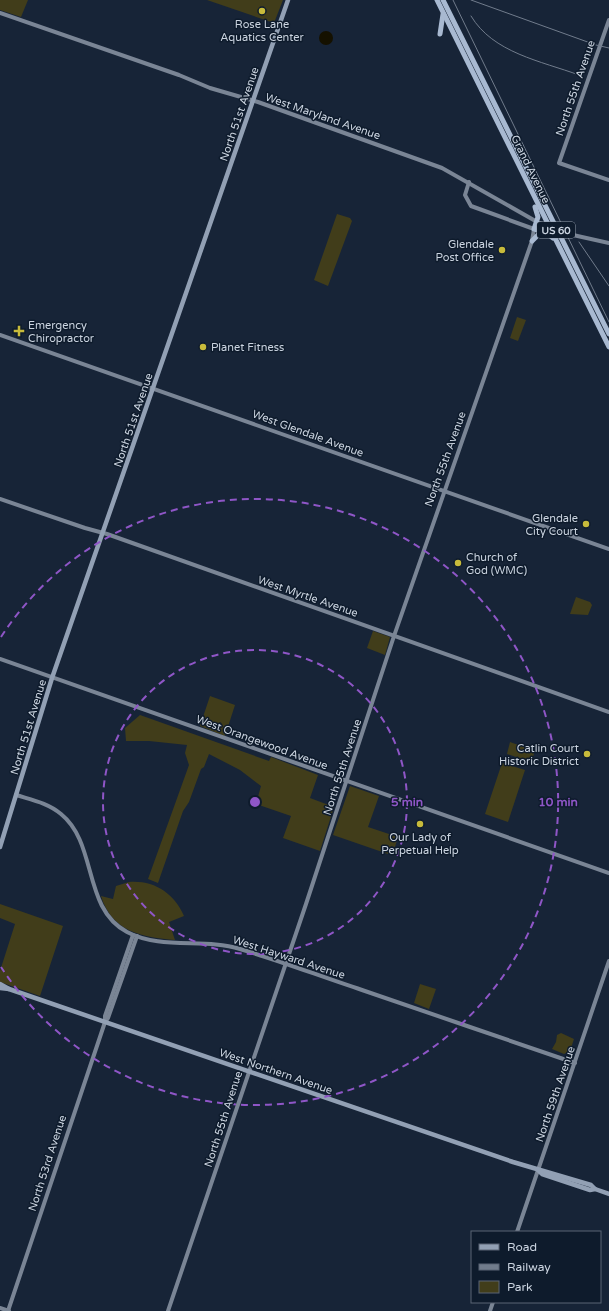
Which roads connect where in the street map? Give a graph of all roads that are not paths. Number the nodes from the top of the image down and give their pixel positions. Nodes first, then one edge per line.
1 (288, 0) edge
2 (437, 0) edge
3 (444, 0) edge
4 (0, 13) edge
5 (609, 20) edge
6 (445, 21) junction
7 (453, 32) junction
8 (460, 33) junction
9 (253, 102) junction
10 (489, 105) junction
11 (501, 119) junction
12 (519, 166) junction
13 (609, 180) edge
14 (469, 182) junction
15 (534, 229) junction
16 (545, 232) junction
17 (532, 241) junction
18 (556, 242) junction
19 (609, 243) edge
20 (609, 334) edge
21 (0, 335) edge
22 (609, 347) edge
23 (153, 388) junction
24 (444, 491) junction
25 (0, 499) edge
26 (102, 533) junction
27 (609, 549) edge
28 (394, 636) junction
29 (0, 659) edge
30 (52, 678) junction
31 (609, 712) edge
32 (346, 782) junction
33 (16, 795) junction
34 (0, 847) edge
35 (609, 873) edge
36 (135, 935) junction
37 (609, 961) edge
38 (286, 964) junction
39 (0, 984) edge
40 (0, 988) edge
41 (9, 989) junction
42 (105, 1022) junction
43 (575, 1063) junction
44 (248, 1071) junction
45 (538, 1170) junction
46 (609, 1194) edge
47 (517, 1231) edge
48 (0, 1308) edge
49 (8, 1311) edge
50 (168, 1311) edge

1 - 9 main road, North 51st Avenue
2 - 6 highway
3 - 8 highway, Grand Avenue / US 60
4 - 9 street, West Maryland Avenue
5 - 13 street, North 55th Avenue
6 - 7 highway, Grand Avenue / US 60
6 - 7 highway
6 - 8 highway
7 - 10 highway, Grand Avenue / US 60
8 - 11 highway, Grand Avenue / US 60
9 - 14 street, West Maryland Avenue
9 - 23 main road, North 51st Avenue
10 - 11 highway
10 - 12 highway, Grand Avenue / US 60
11 - 20 highway, Grand Avenue / US 60
12 - 15 highway
12 - 18 highway, Grand Avenue / US 60
14 - 15 street
14 - 19 street, West Maryland Avenue
15 - 16 highway
15 - 17 street, North 55th Avenue
16 - 17 highway
16 - 18 highway
17 - 24 street, North 55th Avenue
18 - 22 highway, Grand Avenue / US 60
21 - 23 street, West Glendale Avenue
23 - 24 street, West Glendale Avenue
23 - 26 main road, North 51st Avenue
24 - 27 street, West Glendale Avenue
24 - 28 street, North 55th Avenue
25 - 26 street, West Myrtle Avenue
26 - 28 street, West Myrtle Avenue
26 - 30 main road, North 51st Avenue
28 - 31 street, West Myrtle Avenue
28 - 32 street, North 55th Avenue
29 - 30 street, West Orangewood Avenue
30 - 32 street, West Orangewood Avenue
30 - 33 main road, North 51st Avenue
32 - 35 street, West Orangewood Avenue
32 - 38 street, North 55th Avenue
33 - 34 main road, North 51st Avenue
33 - 36 street, West Hayward Avenue
36 - 38 street, West Hayward Avenue
36 - 42 street, North 53rd Avenue
37 - 43 street, North 59th Avenue
38 - 43 street, West Hayward Avenue
38 - 44 street, North 55th Avenue
39 - 41 main road, West Northern Avenue
40 - 41 main road, West Northern Avenue
41 - 42 main road, West Northern Avenue
42 - 44 main road, West Northern Avenue
42 - 49 street, North 53rd Avenue
43 - 45 street, North 59th Avenue
44 - 45 main road, West Northern Avenue
44 - 50 street, North 55th Avenue
45 - 46 main road, West Northern Avenue
45 - 47 street, North 59th Avenue
48 - 49 street

